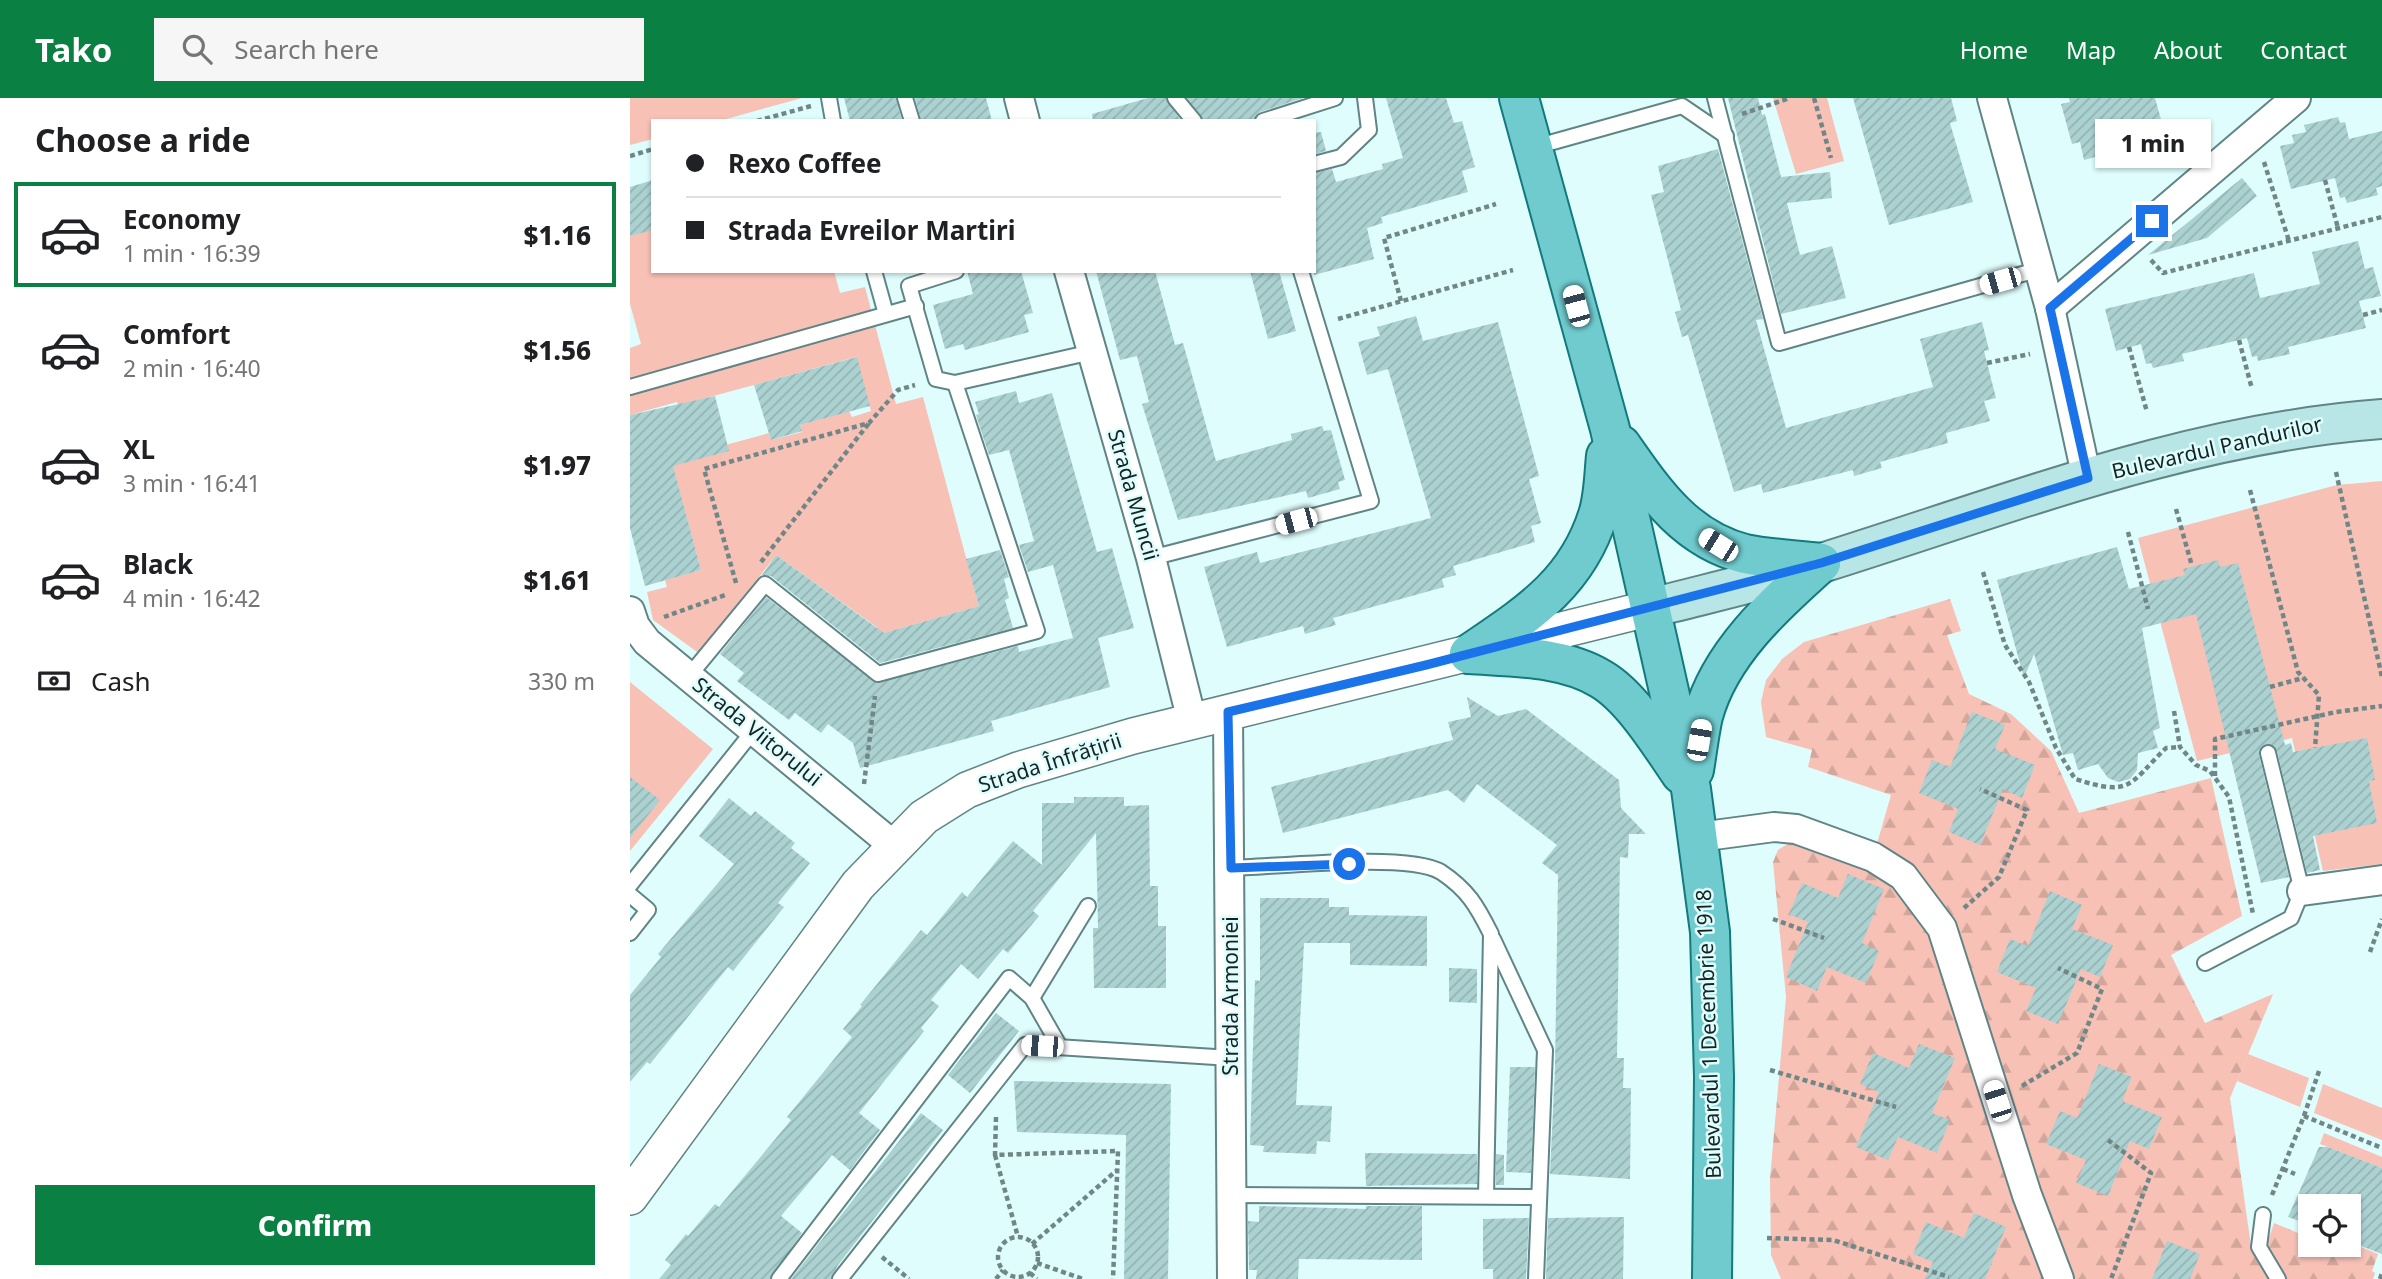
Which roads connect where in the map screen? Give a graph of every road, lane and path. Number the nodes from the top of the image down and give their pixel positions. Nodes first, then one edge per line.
1 (905, 98) edge
2 (1019, 98) edge
3 (1175, 98) edge
4 (1335, 98) edge
5 (1365, 98) edge
6 (1519, 98) edge
7 (1715, 98) edge
8 (1790, 98) edge
9 (1814, 98) edge
10 (1992, 98) edge
11 (2296, 98) edge
12 (829, 100) edge
13 (764, 119) edge
14 (833, 119) edge
15 (911, 119) edge
16 (1024, 119) edge
17 (1192, 119) edge
18 (1269, 119) edge
19 (1721, 120) junction
20 (1726, 136) junction
21 (1532, 147) junction
22 (651, 150) edge
23 (2262, 154) dead end
24 (630, 156) edge
25 (1831, 158) dead end
26 (1316, 163) edge
27 (2325, 180) dead end
28 (1496, 204) dead end
29 (2382, 217) edge
30 (2338, 228) junction
31 (2289, 241) junction
32 (2145, 252) dead end
33 (2040, 269) junction
34 (1513, 270) dead end
35 (875, 273) edge
36 (950, 273) edge
37 (1070, 273) edge
38 (1302, 273) edge
39 (1401, 302) junction
40 (916, 306) junction
41 (2050, 308) junction
42 (2382, 310) edge
43 (1364, 312) dead end
44 (886, 314) junction
45 (2363, 315) dead end
46 (2239, 340) dead end
47 (2129, 347) dead end
48 (2040, 351) dead end
49 (1092, 352) junction
50 (1987, 363) dead end
51 (936, 379) junction
52 (955, 383) junction
53 (630, 387) edge
54 (2252, 388) dead end
55 (2147, 412) dead end
56 (2382, 419) edge
57 (869, 423) junction
58 (1609, 429) junction
59 (2336, 472) dead end
60 (2088, 478) junction
61 (2250, 490) dead end
62 (2176, 509) dead end
63 (2128, 532) dead end
64 (1151, 558) junction
65 (1821, 563) junction
66 (2192, 566) dead end
67 (754, 569) dead end
68 (1983, 572) dead end
69 (746, 580) dead end
70 (738, 590) junction
71 (1651, 608) junction
72 (2148, 609) dead end
73 (641, 616) edge
74 (1469, 654) junction
75 (688, 676) junction
76 (2382, 677) edge
77 (2303, 678) junction
78 (2270, 687) dead end
79 (874, 704) dead end
80 (2382, 706) edge
81 (2174, 711) dead end
82 (1228, 712) junction
83 (2318, 716) junction
84 (1192, 721) junction
85 (754, 730) junction
86 (2180, 747) junction
87 (2315, 748) dead end
88 (2268, 753) dead end
89 (2215, 776) junction
90 (1691, 789) junction
91 (1980, 789) dead end
92 (863, 790) dead end
93 (1699, 837) junction
94 (893, 845) junction
95 (1231, 868) junction
96 (2382, 880) edge
97 (630, 885) edge
98 (2302, 891) junction
99 (630, 895) edge
100 (1088, 906) dead end
101 (1773, 919) dead end
102 (2382, 919) edge
103 (1942, 928) junction
104 (630, 933) edge
105 (1491, 934) junction
106 (2258, 935) junction
107 (1824, 938) dead end
108 (2370, 952) dead end
109 (2205, 962) dead end
110 (2058, 968) dead end
111 (1032, 998) junction
112 (1060, 1047) junction
113 (1231, 1058) junction
114 (2320, 1068) dead end
115 (1770, 1070) dead end
116 (996, 1081) junction
117 (1997, 1101) junction
118 (1896, 1107) dead end
119 (2304, 1116) junction
120 (2108, 1140) dead end
121 (2382, 1148) edge
122 (995, 1155) junction
123 (2283, 1168) junction
124 (1117, 1170) junction
125 (2295, 1174) dead end
126 (1232, 1195) junction
127 (1486, 1196) junction
128 (630, 1197) edge
129 (1538, 1197) junction
130 (2263, 1215) joint
131 (1018, 1237) junction
132 (1767, 1238) dead end
133 (1032, 1244) junction
134 (867, 1245) junction
135 (1037, 1263) junction
136 (1003, 1270) junction
137 (1030, 1273) junction
138 (2382, 1273) edge
139 (1949, 1277) dead end
140 (1019, 1278) edge
141 (779, 1279) edge
142 (840, 1279) edge
143 (909, 1279) edge
144 (996, 1279) edge
145 (1037, 1279) edge
146 (1083, 1279) edge
147 (1113, 1279) edge
148 (1232, 1279) edge
149 (1536, 1279) edge
150 (1712, 1279) edge
151 (2059, 1279) edge
152 (2111, 1279) edge
153 (2278, 1279) edge
154 (2380, 1279) edge

1 - 15 lane
2 - 16 street
3 - 17 lane
4 - 18 lane
5 - 26 lane
6 - 21 main road, Bulevardul 1 Decembrie 1918
7 - 19 lane
8 - 19 path
9 - 25 path
10 - 33 street
11 - 41 street
12 - 13 path
12 - 14 lane
19 - 20 lane
20 - 21 lane
20 - 33 lane
21 - 58 main road, Bulevardul 1 Decembrie 1918
22 - 24 path
23 - 31 path
27 - 30 path
28 - 39 path
29 - 30 path
30 - 31 path
31 - 32 path
33 - 41 street
34 - 39 path
35 - 44 lane
36 - 40 lane
37 - 49 street, Strada Muncii
38 - 64 lane
39 - 43 path
40 - 44 lane
40 - 51 lane
41 - 60 street
42 - 45 path
44 - 53 lane
46 - 54 path
47 - 55 path
48 - 50 path
49 - 52 lane
49 - 64 street, Strada Muncii
51 - 52 lane
51 - 57 path
52 - 75 lane
56 - 60 main road, Bulevardul Pandurilor
57 - 67 path
57 - 70 path
58 - 65 main road
58 - 71 main road, Bulevardul 1 Decembrie 1918
58 - 74 main road
59 - 76 path
60 - 65 main road, Bulevardul Pandurilor
61 - 77 path
62 - 66 path
63 - 72 path
64 - 84 street, Strada Muncii
65 - 71 main road, Bulevardul Pandurilor
65 - 90 main road
68 - 86 path
69 - 70 path
70 - 73 path
71 - 74 street, Strada Înfrățirii
71 - 90 main road, Bulevardul 1 Decembrie 1918
73 - 75 street, Strada Viitorului
74 - 82 street, Strada Înfrățirii
74 - 90 main road
75 - 85 street, Strada Viitorului
77 - 78 path
77 - 83 path
79 - 92 path
80 - 83 path
81 - 86 path
82 - 84 street, Strada Înfrățirii
82 - 95 street, Strada Armoniei
83 - 87 path
83 - 89 path
84 - 94 street, Strada Înfrățirii
85 - 94 street, Strada Viitorului
85 - 97 lane
86 - 89 path
88 - 98 lane
89 - 106 path
90 - 93 main road, Bulevardul 1 Decembrie 1918
91 - 103 path
93 - 103 street
93 - 150 main road, Bulevardul 1 Decembrie 1918
94 - 128 street, Strada Înfrățirii
95 - 105 lane
95 - 113 street, Strada Armoniei
96 - 98 street
98 - 106 lane
99 - 104 lane
100 - 111 lane
101 - 107 path
102 - 108 path
103 - 117 street
105 - 127 lane
105 - 129 lane
106 - 109 lane
110 - 117 path
111 - 112 lane
111 - 141 lane
112 - 113 lane
112 - 116 lane
113 - 126 street, Strada Armoniei
114 - 119 path
115 - 118 path
116 - 122 path
116 - 134 lane
117 - 151 street
119 - 121 path
119 - 123 path
120 - 152 path
122 - 124 path
122 - 131 path
123 - 125 path
123 - 130 path
124 - 133 path
124 - 147 path
126 - 127 lane
126 - 148 street, Strada Armoniei
127 - 129 lane
129 - 149 lane
130 - 153 lane
131 - 133 path
131 - 136 path
132 - 139 path
133 - 135 path
134 - 142 lane
134 - 143 path
135 - 137 path
135 - 146 path
136 - 140 path
136 - 144 path
137 - 140 path
137 - 145 path
138 - 154 path

